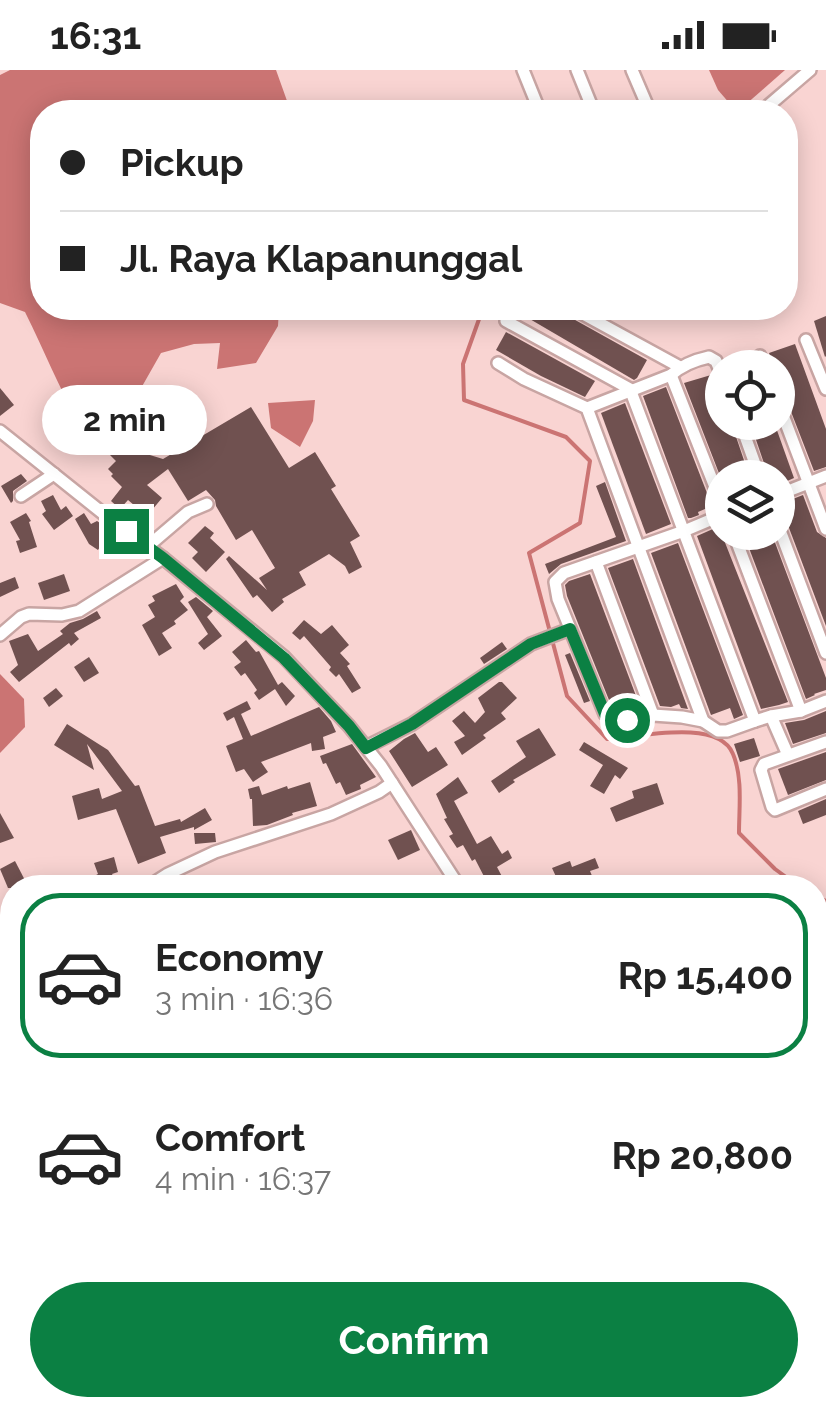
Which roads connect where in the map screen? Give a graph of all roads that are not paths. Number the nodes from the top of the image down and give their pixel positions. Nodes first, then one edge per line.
1 (523, 70) edge
2 (577, 70) edge
3 (632, 70) edge
4 (810, 70) edge
5 (535, 100) edge
6 (589, 100) edge
7 (645, 100) edge
8 (775, 100) edge
9 (592, 320) edge
10 (506, 322) dead end
11 (806, 340) dead end
12 (705, 359) edge
13 (498, 363) dead end
14 (676, 371) junction
15 (826, 388) edge
16 (630, 390) junction
17 (587, 408) junction
18 (0, 431) edge
19 (792, 440) edge
20 (707, 460) edge
21 (54, 474) junction
22 (826, 476) edge
23 (808, 484) junction
24 (795, 489) edge
25 (21, 496) dead end
26 (207, 504) dead end
27 (705, 522) edge
28 (826, 530) edge
29 (684, 531) junction
30 (638, 546) junction
31 (146, 547) junction
32 (740, 550) edge
33 (787, 550) edge
34 (163, 558) junction
35 (596, 562) junction
36 (566, 631) junction
37 (0, 635) edge
38 (826, 653) edge
39 (826, 701) edge
40 (801, 711) junction
41 (653, 714) junction
42 (771, 716) junction
43 (703, 721) junction
44 (755, 722) junction
45 (826, 742) edge
46 (366, 748) junction
47 (788, 755) junction
48 (392, 783) junction
49 (826, 789) edge
50 (166, 875) edge
51 (452, 875) edge

1 - 5 street
2 - 6 street
3 - 7 street
4 - 8 street
9 - 14 street
10 - 16 street
11 - 15 street
12 - 14 street
13 - 17 street
14 - 16 street
14 - 20 street
16 - 17 street
16 - 29 street
17 - 30 street
18 - 21 street
19 - 23 street
21 - 25 street
21 - 31 street
22 - 23 street
23 - 24 street
23 - 28 street
26 - 31 street
27 - 29 street
29 - 30 street
29 - 44 street
30 - 35 street
30 - 43 street
31 - 34 street
32 - 40 street
33 - 38 street
34 - 37 street
34 - 46 street
35 - 36 street
35 - 41 street
36 - 41 street
36 - 46 street
39 - 40 street
40 - 42 street
41 - 43 street
42 - 44 street
42 - 47 street
43 - 44 street
45 - 47 street
46 - 48 street
47 - 49 street
48 - 50 street
48 - 51 street

